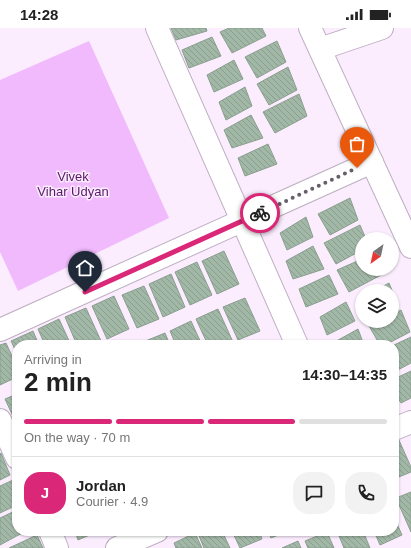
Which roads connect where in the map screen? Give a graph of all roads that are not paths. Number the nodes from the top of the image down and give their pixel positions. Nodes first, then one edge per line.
1 (157, 28) edge
2 (310, 28) edge
3 (382, 28) edge
4 (320, 49) junction
5 (372, 162) junction
6 (242, 221) junction
7 (411, 247) edge
8 (0, 330) edge
9 (291, 340) edge
10 (0, 420) edge
11 (411, 422) edge
12 (399, 427) edge
13 (12, 447) edge
14 (52, 536) edge
15 (145, 536) edge
16 (57, 548) edge
17 (117, 548) edge

1 - 6 street
2 - 4 street
3 - 4 street
4 - 5 street
5 - 6 street
5 - 7 street
6 - 8 street
6 - 9 street
10 - 13 street
11 - 12 street
14 - 16 street
15 - 17 street

